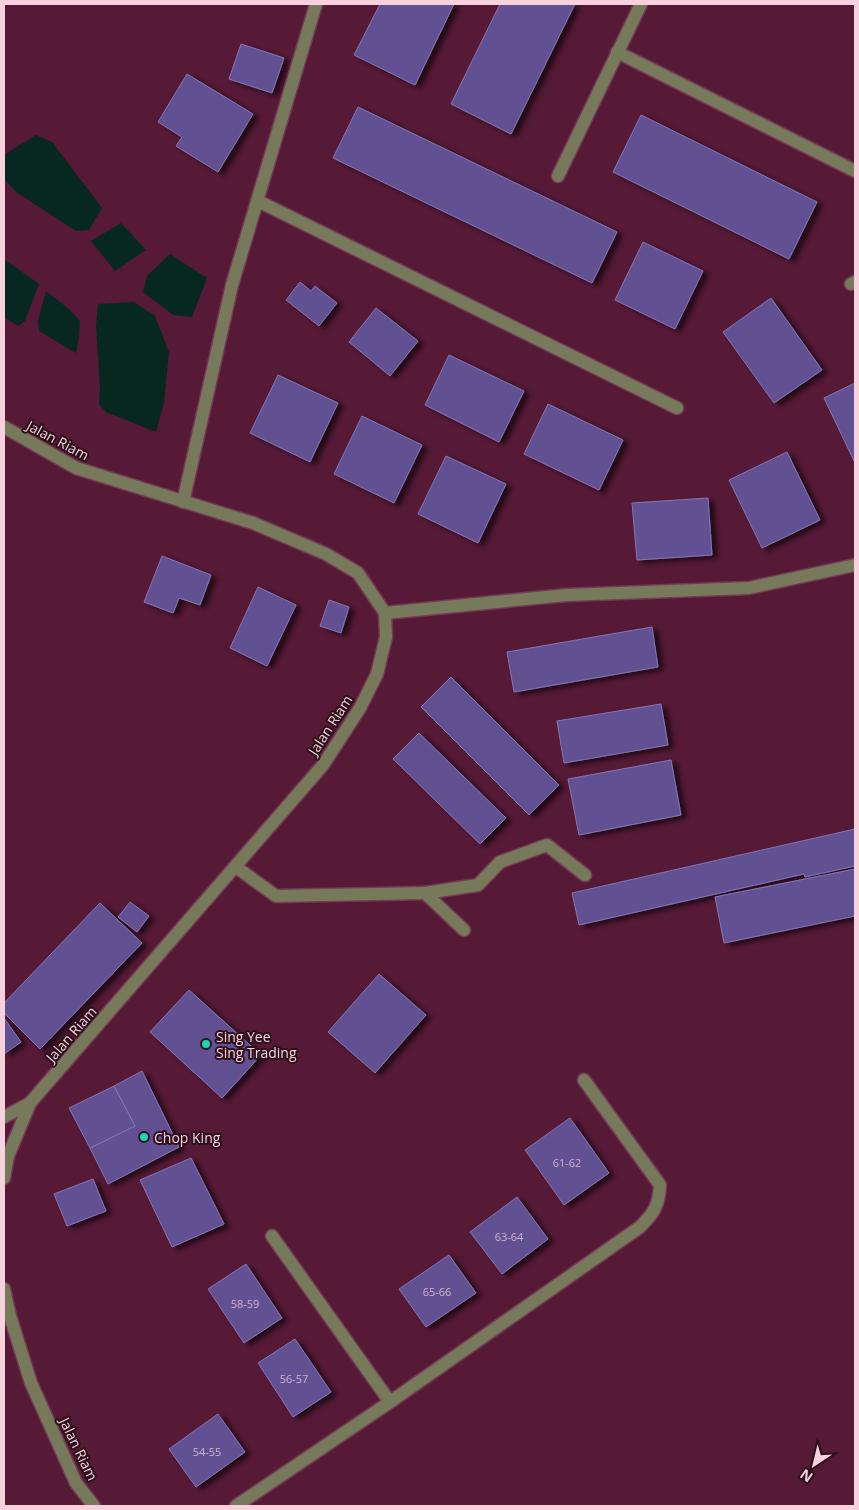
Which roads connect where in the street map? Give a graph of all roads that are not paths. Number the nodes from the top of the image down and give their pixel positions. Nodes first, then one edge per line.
1 (316, 4) edge
2 (641, 4) edge
3 (617, 52) junction
4 (855, 171) edge
5 (558, 176) dead end
6 (258, 201) junction
7 (677, 408) dead end
8 (4, 428) edge
9 (183, 502) junction
10 (855, 565) edge
11 (385, 613) junction
12 (236, 867) junction
13 (585, 875) dead end
14 (425, 893) junction
15 (464, 930) dead end
16 (584, 1080) dead end
17 (30, 1103) junction
18 (4, 1116) edge
19 (4, 1178) edge
20 (272, 1236) dead end
21 (4, 1289) edge
22 (390, 1402) junction
23 (94, 1506) edge
24 (236, 1506) edge

1 - 6 street
2 - 3 street
3 - 4 street
3 - 5 street
6 - 7 street
6 - 9 street
8 - 9 street, Jalan Riam
9 - 11 street, Jalan Riam
10 - 11 street
11 - 12 street, Jalan Riam
12 - 14 street
12 - 17 street, Jalan Riam
13 - 14 street
14 - 15 street
16 - 22 street
17 - 18 street
17 - 19 street, Jalan Riam
20 - 22 street
21 - 23 street, Jalan Riam
22 - 24 street

